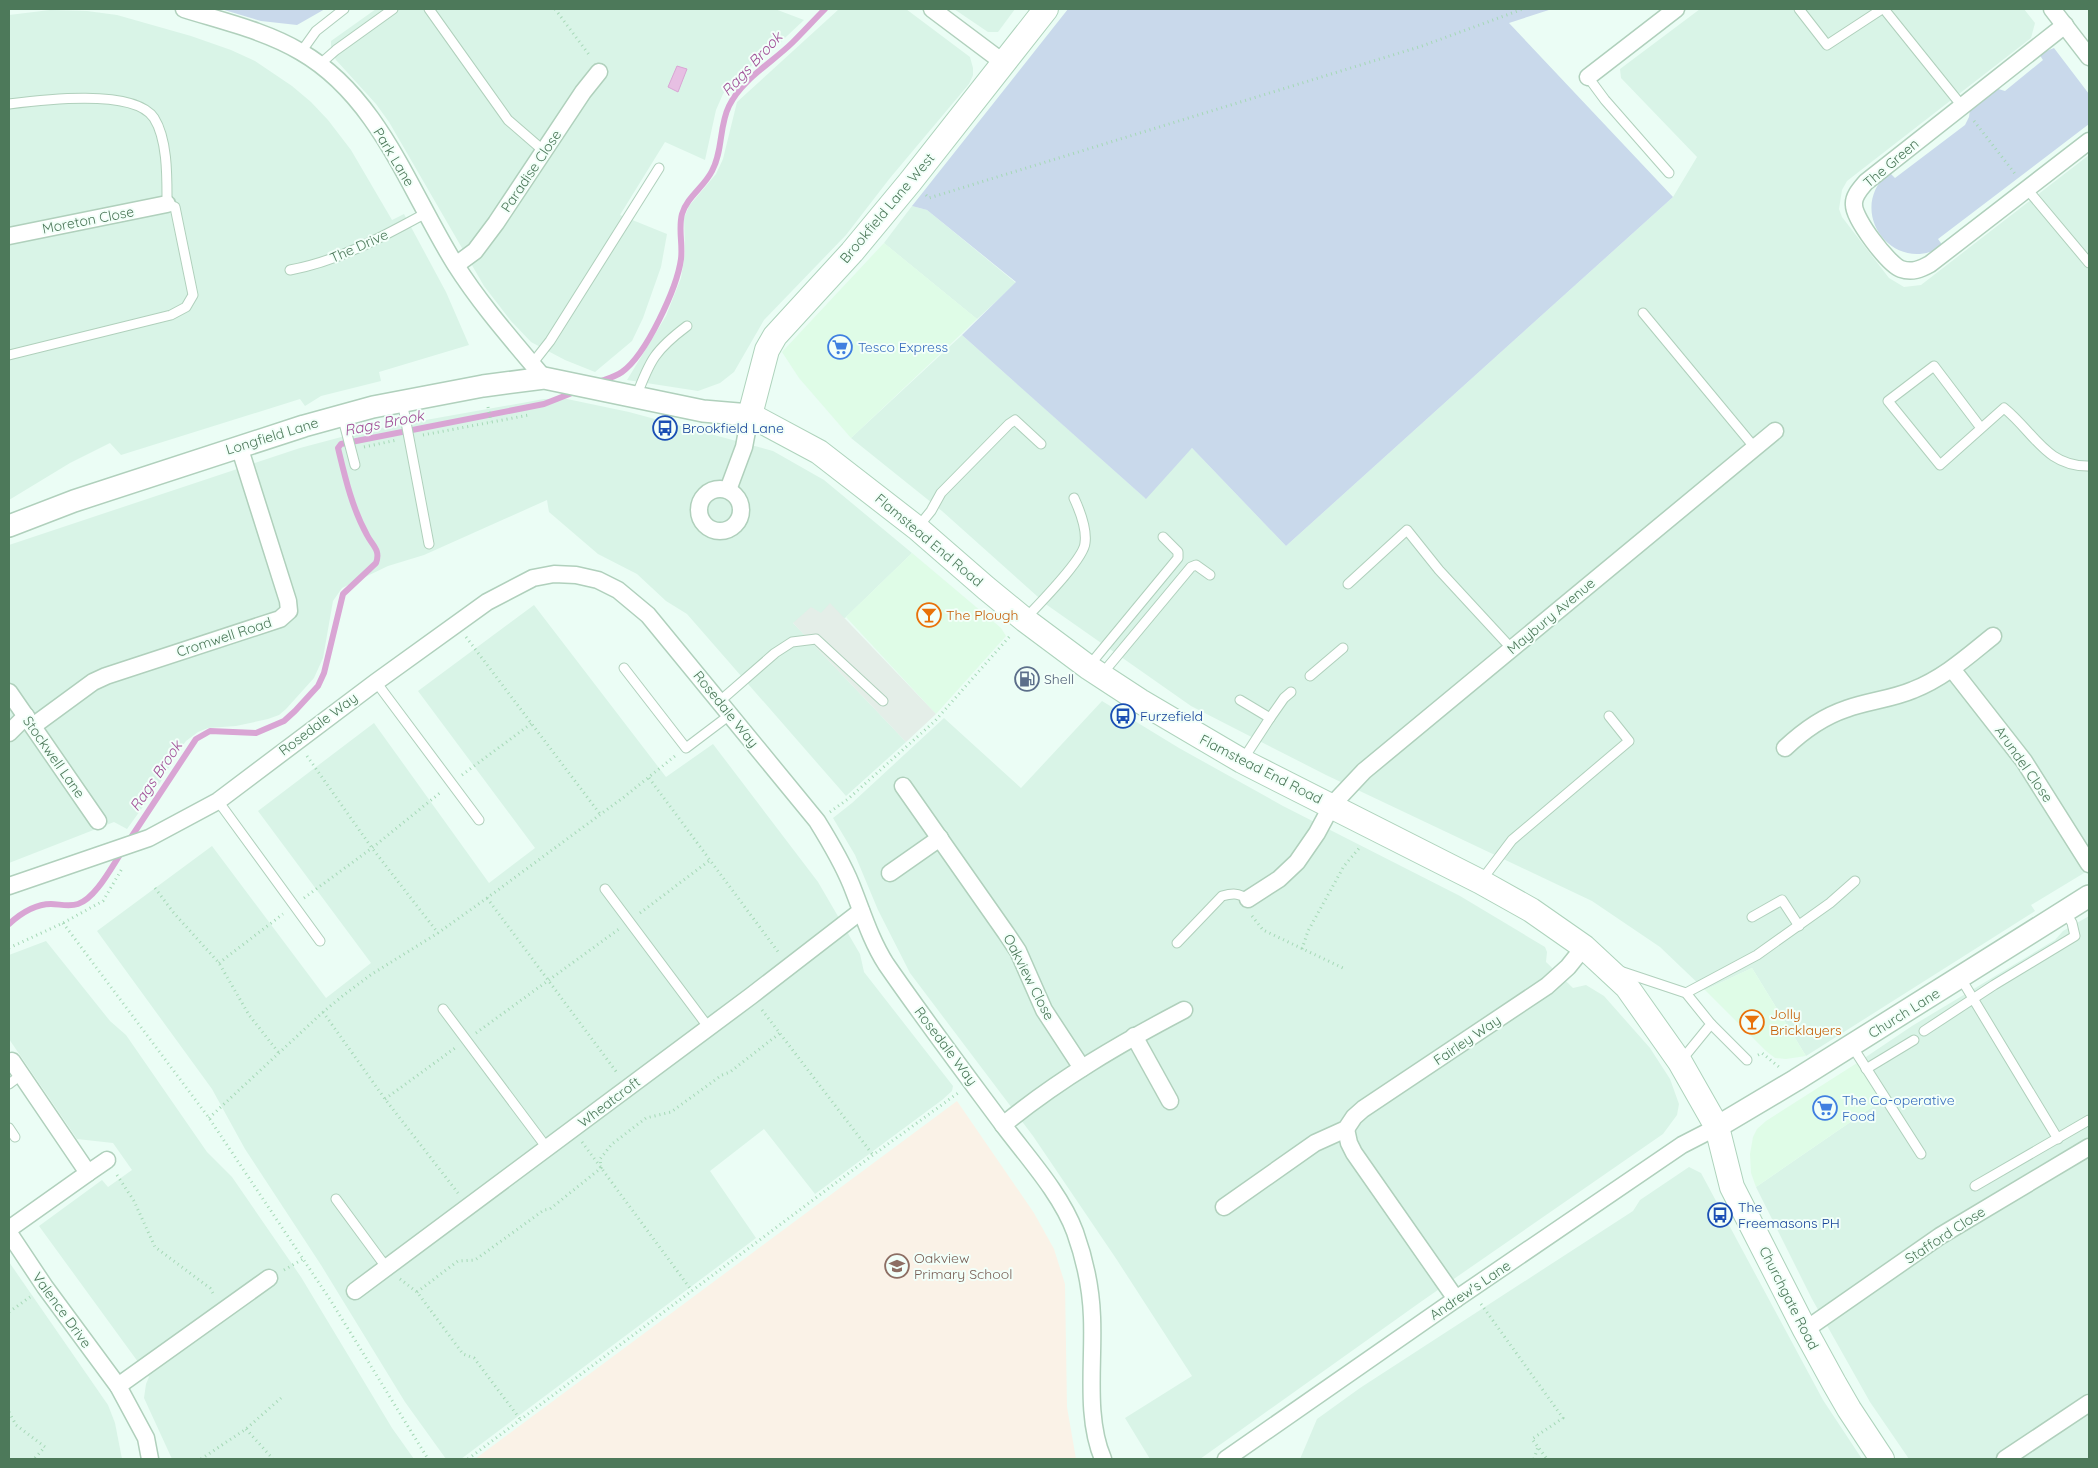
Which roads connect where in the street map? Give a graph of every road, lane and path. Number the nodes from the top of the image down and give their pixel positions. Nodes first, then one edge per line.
1 (184, 9) edge
2 (344, 9) edge
3 (393, 9) edge
4 (429, 9) edge
5 (555, 9) edge
6 (932, 9) edge
7 (1046, 9) edge
8 (1523, 9) edge
9 (1676, 9) edge
10 (1799, 9) edge
11 (1883, 9) edge
12 (2052, 9) edge
13 (2065, 25) junction
14 (301, 52) junction
15 (2089, 57) edge
16 (1004, 63) junction
17 (320, 65) junction
18 (600, 72) joint
19 (1588, 77) joint
20 (9, 104) edge
21 (1962, 106) junction
22 (2089, 141) edge
23 (545, 152) junction
24 (659, 168) dead end
25 (1669, 173) dead end
26 (910, 182) junction
27 (2027, 189) junction
28 (167, 204) junction
29 (426, 213) junction
30 (9, 236) edge
31 (2089, 263) edge
32 (456, 265) junction
33 (290, 270) dead end
34 (1643, 313) dead end
35 (687, 326) dead end
36 (9, 355) edge
37 (547, 374) junction
38 (636, 397) junction
39 (488, 406) dead end
40 (404, 411) junction
41 (750, 415) junction
42 (529, 416) dead end
43 (491, 421) junction
44 (345, 424) junction
45 (1981, 428) junction
46 (1775, 432) dead end
47 (409, 436) junction
48 (1041, 444) dead end
49 (239, 446) junction
50 (350, 448) junction
51 (1755, 448) junction
52 (355, 465) dead end
53 (2089, 466) edge
54 (728, 490) dead end
55 (1074, 498) dead end
56 (9, 526) edge
57 (917, 528) junction
58 (1163, 537) dead end
59 (429, 544) dead end
60 (1210, 575) dead end
61 (1348, 584) dead end
62 (1025, 620) junction
63 (456, 624) junction
64 (1993, 636) dead end
65 (1343, 648) dead end
66 (1512, 649) junction
67 (624, 668) dead end
68 (1952, 669) junction
69 (1094, 672) junction
70 (1310, 676) dead end
71 (376, 682) junction
72 (9, 692) edge
73 (1291, 692) dead end
74 (1240, 700) dead end
75 (720, 701) junction
76 (883, 702) dead end
77 (731, 714) junction
78 (1609, 716) dead end
79 (1270, 718) junction
80 (29, 721) junction
81 (532, 723) junction
82 (9, 733) edge
83 (296, 741) junction
84 (686, 748) junction
85 (1785, 748) dead end
86 (1242, 761) junction
87 (649, 778) junction
88 (452, 783) junction
89 (903, 786) dead end
90 (218, 801) junction
91 (1332, 805) junction
92 (600, 814) junction
93 (480, 820) dead end
94 (817, 821) junction
95 (98, 822) dead end
96 (1374, 827) junction
97 (940, 838) junction
98 (372, 848) junction
99 (127, 860) dead end
100 (709, 861) junction
101 (2089, 864) edge
102 (890, 873) dead end
103 (1855, 881) dead end
104 (1481, 882) junction
105 (9, 886) edge
106 (155, 888) dead end
107 (605, 889) dead end
108 (1232, 893) junction
109 (2089, 896) edge
110 (487, 898) junction
111 (1248, 899) joint
112 (293, 907) junction
113 (862, 911) junction
114 (2064, 911) junction
115 (1752, 917) dead end
116 (630, 921) junction
117 (63, 923) junction
118 (1799, 926) junction
119 (438, 933) junction
120 (320, 941) dead end
121 (1177, 943) dead end
122 (1584, 947) junction
123 (9, 948) edge
124 (1302, 949) junction
125 (219, 963) junction
126 (1604, 965) junction
127 (790, 967) junction
128 (1343, 968) dead end
129 (1960, 977) junction
130 (549, 980) junction
131 (1686, 993) junction
132 (751, 996) junction
133 (1973, 1000) junction
134 (443, 1009) dead end
135 (1184, 1010) dead end
136 (323, 1012) junction
137 (1711, 1024) junction
138 (709, 1028) junction
139 (1924, 1032) dead end
140 (780, 1033) junction
141 (1134, 1036) junction
142 (466, 1040) junction
143 (1914, 1040) dead end
144 (1852, 1046) junction
145 (279, 1053) junction
146 (1746, 1060) joint
147 (12, 1061) dead end
148 (1680, 1062) junction
149 (1082, 1068) junction
150 (1866, 1069) junction
151 (15, 1080) edge
152 (1796, 1080) junction
153 (973, 1082) junction
154 (628, 1088) junction
155 (385, 1099) junction
156 (1170, 1101) dead end
157 (209, 1118) junction
158 (2089, 1120) edge
159 (1003, 1125) junction
160 (1717, 1127) junction
161 (9, 1128) edge
162 (1346, 1129) junction
163 (572, 1130) junction
164 (15, 1137) dead end
165 (2058, 1139) junction
166 (2089, 1147) edge
167 (547, 1148) junction
168 (1921, 1154) dead end
169 (873, 1155) junction
170 (107, 1160) joint
171 (601, 1168) junction
172 (88, 1173) junction
173 (1975, 1186) dead end
174 (336, 1199) dead end
175 (1224, 1207) dead end
176 (469, 1208) junction
177 (9, 1229) edge
178 (9, 1233) edge
179 (386, 1268) junction
180 (269, 1278) dead end
181 (45, 1287) junction
182 (354, 1290) dead end
183 (692, 1290) junction
184 (1471, 1290) junction
185 (417, 1292) junction
186 (1456, 1299) junction
187 (224, 1310) junction
188 (9, 1312) edge
189 (1805, 1330) junction
190 (118, 1386) junction
191 (281, 1398) dead end
192 (2089, 1403) edge
193 (9, 1412) edge
194 (520, 1419) junction
195 (246, 1429) junction
196 (1538, 1447) junction
197 (34, 1459) edge
198 (150, 1459) edge
199 (201, 1459) edge
200 (272, 1459) edge
201 (428, 1459) edge
202 (468, 1459) edge
203 (1103, 1459) edge
204 (1226, 1459) edge
205 (1534, 1459) edge
206 (1547, 1459) edge
207 (1882, 1459) edge
208 (2005, 1459) edge

1 - 14 street, Park Lane
2 - 14 lane
3 - 17 lane
4 - 23 lane
5 - 18 path
6 - 16 street
7 - 16 main road, Brookfield Lane West
8 - 26 path
9 - 19 street
10 - 11 lane
11 - 21 lane
12 - 13 street
13 - 15 street
13 - 21 street, The Green
14 - 17 street, Park Lane
16 - 26 main road, Brookfield Lane West
17 - 29 street, Park Lane
18 - 23 street, Paradise Close
19 - 25 lane
20 - 28 lane
21 - 27 path
21 - 27 street, The Green
22 - 27 street, The Green
23 - 32 street, Paradise Close
24 - 37 lane
26 - 41 main road, Brookfield Lane West
27 - 31 lane
28 - 30 street, Moreton Close
28 - 36 lane
29 - 32 street, Park Lane
29 - 33 lane, The Drive
32 - 37 street, Park Lane
34 - 51 lane
35 - 38 lane
37 - 38 street
37 - 40 street, Longfield Lane
38 - 41 street
39 - 43 path
40 - 44 street, Longfield Lane
40 - 47 lane
41 - 54 street
41 - 57 main road, Flamstead End Road
42 - 43 path
43 - 47 path
44 - 49 street, Longfield Lane
44 - 50 lane
45 - 45 lane
45 - 53 lane
46 - 51 street, Maybury Avenue
47 - 50 path
47 - 59 lane
48 - 57 lane
49 - 56 street, Longfield Lane
49 - 80 street, Cromwell Road
50 - 52 lane
51 - 66 street, Maybury Avenue
55 - 62 lane
57 - 62 main road, Flamstead End Road
58 - 69 lane
60 - 69 lane
61 - 66 lane
62 - 69 main road, Flamstead End Road
62 - 94 path
63 - 71 street, Rosedale Way
63 - 75 street, Rosedale Way
63 - 81 path
64 - 68 street
65 - 70 lane
66 - 91 street, Maybury Avenue
67 - 84 lane
68 - 85 street
68 - 101 street, Arundel Close
69 - 86 main road, Flamstead End Road
71 - 83 street, Rosedale Way
71 - 88 lane
72 - 80 street, Stockwell Lane
73 - 79 lane
74 - 79 lane
75 - 76 lane
75 - 77 street, Rosedale Way
77 - 84 lane
77 - 94 street, Rosedale Way
78 - 104 lane
79 - 86 lane
80 - 82 street
80 - 95 street, Stockwell Lane
81 - 88 path
81 - 92 path
83 - 90 street, Rosedale Way
83 - 98 path
84 - 87 path
86 - 91 main road, Flamstead End Road
87 - 92 path
87 - 100 path
88 - 93 lane
88 - 98 path
89 - 97 street, Oakview Close
90 - 105 street, Rosedale Way
90 - 112 lane
91 - 96 main road, Flamstead End Road
91 - 111 street
92 - 110 path
94 - 113 street, Rosedale Way
96 - 104 main road, Flamstead End Road
96 - 124 path
97 - 102 street
97 - 149 street, Oakview Close
98 - 112 path
98 - 119 path
99 - 117 path
100 - 116 path
100 - 127 path
103 - 118 lane
104 - 122 main road, Flamstead End Road
106 - 125 path
107 - 116 lane
108 - 111 lane
108 - 121 lane
108 - 124 path
109 - 114 street, Church Lane
110 - 119 path
110 - 130 path
112 - 120 lane
112 - 125 path
113 - 127 street, Wheatcroft
113 - 153 street, Rosedale Way
114 - 129 street, Church Lane
114 - 133 lane
115 - 118 lane
116 - 130 path
116 - 138 lane
117 - 123 path
117 - 157 path
118 - 131 lane
119 - 136 path
122 - 126 main road, Flamstead End Road
122 - 162 street, Fairley Way
124 - 128 path
125 - 145 path
126 - 131 lane
126 - 148 main road, Flamstead End Road
127 - 132 street, Wheatcroft
129 - 133 lane
129 - 144 street, Church Lane
130 - 142 path
130 - 154 path
131 - 137 lane
132 - 138 street, Wheatcroft
132 - 140 path
133 - 139 lane
133 - 165 lane
134 - 142 lane
135 - 141 street
136 - 145 path
136 - 155 path
137 - 146 lane
137 - 148 lane
138 - 154 street, Wheatcroft
140 - 169 path
140 - 171 path
141 - 149 street
141 - 156 street
142 - 155 path
142 - 167 lane
143 - 150 lane
144 - 150 lane
144 - 152 street, Church Lane
145 - 157 path
146 - 152 path
147 - 151 street
148 - 160 main road, Flamstead End Road
149 - 159 street
150 - 168 lane
151 - 172 street
152 - 160 street, Church Lane
153 - 159 street, Rosedale Way
153 - 169 path
154 - 163 street, Wheatcroft
155 - 176 path
157 - 201 path
158 - 165 lane
159 - 203 street, Rosedale Way
160 - 184 street, Andrew's Lane
160 - 189 main road, Churchgate Road
161 - 164 lane
162 - 175 street, Fairley Way
162 - 186 street
163 - 167 street, Wheatcroft
163 - 171 path
165 - 173 lane
166 - 189 street, Stafford Close
167 - 176 street, Wheatcroft
169 - 183 path
170 - 172 street
170 - 187 path
171 - 183 path
171 - 185 path
172 - 177 street
174 - 179 lane
176 - 179 street, Wheatcroft
178 - 181 street, Valence Drive
179 - 182 street, Wheatcroft
179 - 185 path
180 - 187 street
181 - 188 path
181 - 190 street, Valence Drive
183 - 194 path
184 - 186 street, Andrew's Lane
184 - 196 path
185 - 194 path
186 - 204 street, Andrew's Lane
187 - 190 street
189 - 207 main road, Churchgate Road
190 - 198 street, Valence Drive
191 - 195 path
192 - 208 street
193 - 197 path
194 - 202 path
195 - 199 path
195 - 200 path
196 - 205 path
196 - 206 path

